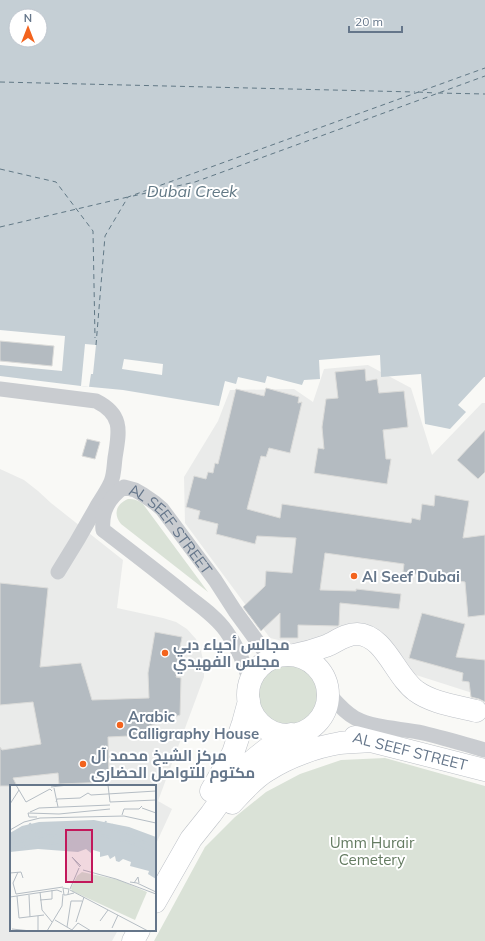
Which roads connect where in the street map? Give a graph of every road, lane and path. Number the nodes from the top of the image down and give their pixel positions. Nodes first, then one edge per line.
1 (0, 390) edge
2 (58, 572) dead end
3 (336, 641) junction
4 (294, 655) junction
5 (270, 659) junction
6 (327, 687) junction
7 (249, 692) junction
8 (476, 711) dead end
9 (311, 727) junction
10 (291, 734) junction
11 (370, 741) junction
12 (485, 750) edge
13 (485, 770) edge
14 (190, 839) junction
15 (156, 900) edge
16 (138, 931) edge
17 (133, 941) edge

1 - 2 street
3 - 4 street
3 - 6 street
3 - 8 street
4 - 5 street
4 - 6 street
5 - 7 street
5 - 7 street, AL SEEF STREET
6 - 9 street
6 - 12 street, AL SEEF STREET
7 - 10 street
7 - 14 street
9 - 10 street
9 - 11 street, AL SEEF STREET
10 - 14 street
11 - 13 street, AL SEEF STREET
11 - 14 street
14 - 15 street
16 - 17 street

